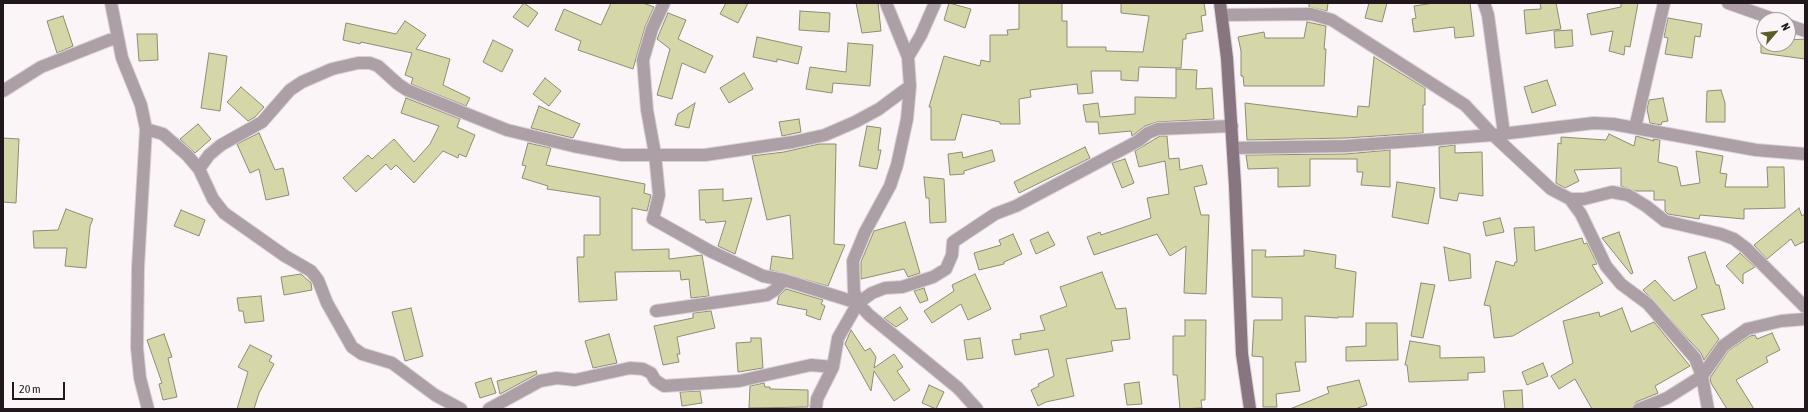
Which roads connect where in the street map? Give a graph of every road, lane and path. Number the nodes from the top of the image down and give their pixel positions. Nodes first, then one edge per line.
1 (111, 3) edge
2 (664, 3) edge
3 (886, 3) edge
4 (935, 3) edge
5 (1484, 3) edge
6 (1664, 3) edge
7 (1728, 3) edge
8 (1221, 9) edge
9 (1756, 13) edge
10 (117, 37) junction
11 (908, 57) junction
12 (910, 86) junction
13 (3, 91) edge
14 (1232, 126) junction
15 (146, 128) junction
16 (1635, 128) junction
17 (1499, 134) junction
18 (1233, 148) junction
19 (655, 154) junction
20 (1805, 154) edge
21 (199, 169) junction
22 (1570, 199) junction
23 (784, 280) junction
24 (858, 303) junction
25 (1805, 307) edge
26 (656, 311) dead end
27 (1805, 319) edge
28 (833, 367) junction
29 (1702, 376) junction
30 (148, 409) edge
31 (461, 409) edge
32 (489, 409) edge
33 (816, 409) edge
34 (977, 409) edge
35 (1250, 409) edge
36 (1640, 409) edge
37 (1708, 409) edge

1 - 10 street
2 - 19 street
3 - 11 street
4 - 11 street
5 - 17 street
6 - 16 street
7 - 9 street
8 - 14 street
8 - 17 street
10 - 13 street
10 - 15 street
11 - 12 street
12 - 19 street
12 - 24 street
14 - 18 street
14 - 24 street
15 - 21 street
15 - 30 street
16 - 17 street
16 - 20 street
17 - 18 street
17 - 22 street
18 - 35 street
19 - 21 street
19 - 23 street
21 - 31 street
22 - 25 street
22 - 29 street
23 - 24 street
23 - 26 street
24 - 28 street
24 - 34 street
27 - 29 street
28 - 32 street
28 - 33 street
29 - 36 street
29 - 37 street

